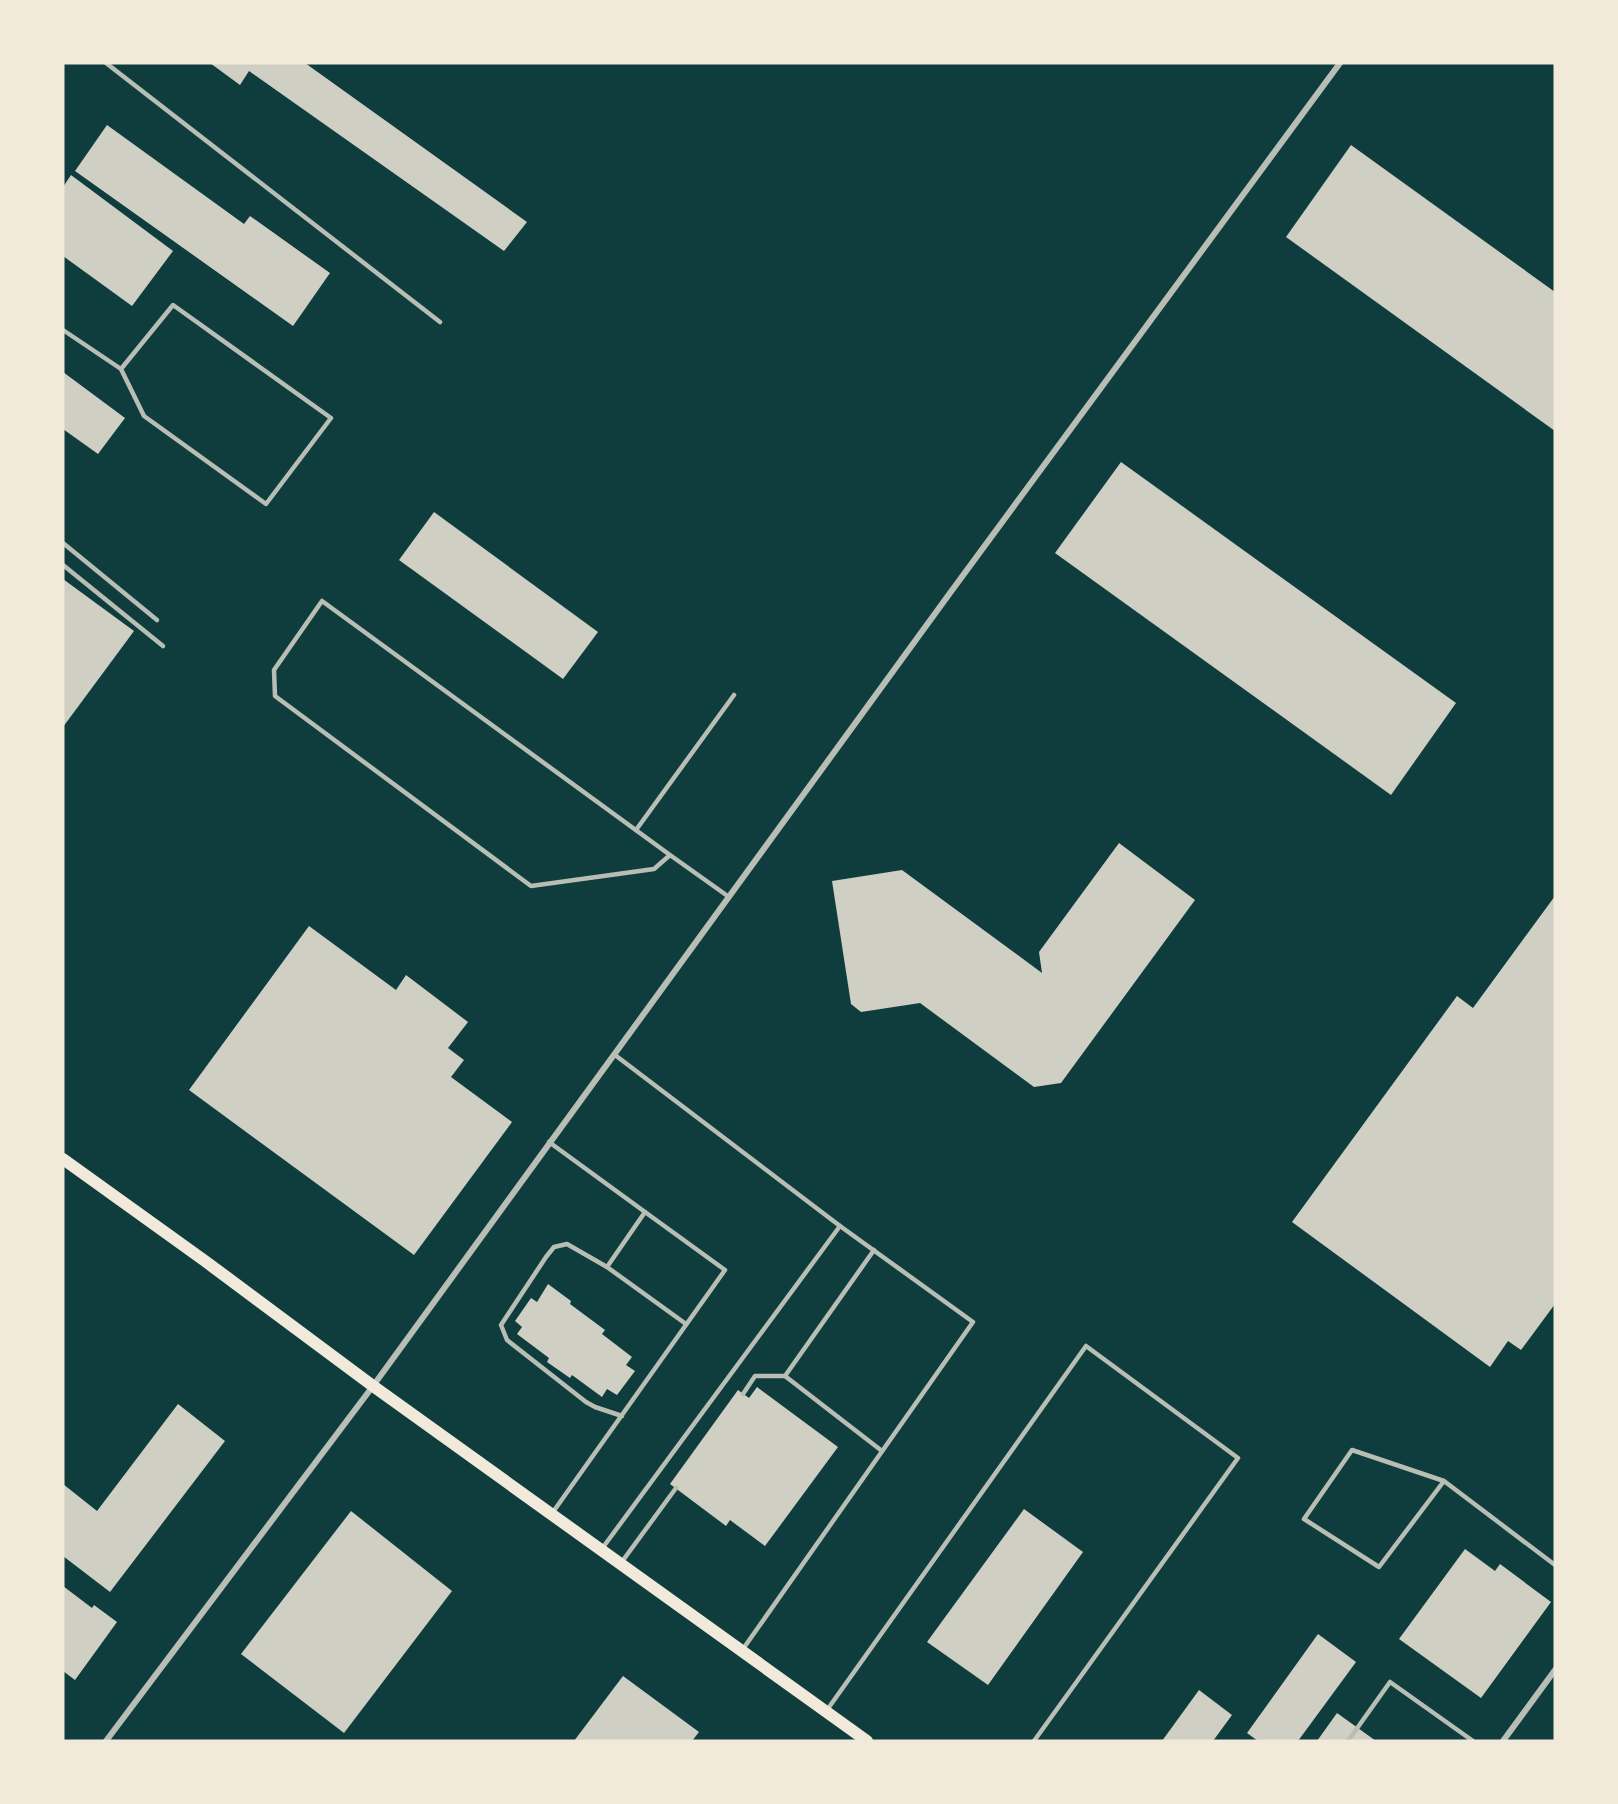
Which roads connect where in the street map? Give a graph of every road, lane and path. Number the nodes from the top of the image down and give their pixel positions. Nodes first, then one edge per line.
1 (106, 63) edge
2 (1340, 63) edge
3 (440, 322) dead end
4 (63, 330) edge
5 (121, 369) junction
6 (63, 543) edge
7 (63, 565) edge
8 (157, 620) dead end
9 (163, 646) dead end
10 (734, 695) dead end
11 (636, 830) junction
12 (670, 855) junction
13 (729, 897) junction
14 (615, 1055) junction
15 (549, 1142) junction
16 (63, 1159) edge
17 (645, 1212) junction
18 (840, 1226) junction
19 (874, 1250) junction
20 (607, 1267) junction
21 (686, 1324) junction
22 (785, 1376) junction
23 (373, 1386) junction
24 (743, 1394) dead end
25 (622, 1416) junction
26 (882, 1451) junction
27 (1444, 1481) junction
28 (676, 1488) dead end
29 (551, 1514) junction
30 (602, 1550) junction
31 (621, 1564) junction
32 (1555, 1565) edge
33 (741, 1651) junction
34 (1555, 1670) edge
35 (826, 1711) junction
36 (106, 1741) edge
37 (867, 1741) edge
38 (1034, 1741) edge
39 (1348, 1741) edge
40 (1473, 1741) edge
41 (1503, 1741) edge

1 - 3 lane
2 - 13 street
4 - 5 lane
5 - 5 lane
6 - 8 lane
7 - 9 lane
10 - 11 lane
11 - 12 lane
11 - 12 lane
12 - 13 lane
13 - 14 street
14 - 15 street
14 - 18 lane
15 - 17 lane
15 - 23 street
16 - 23 main road
17 - 20 lane
17 - 21 lane
18 - 19 lane
18 - 30 lane
19 - 22 lane
19 - 26 lane
20 - 21 lane
20 - 25 lane
21 - 25 lane
22 - 24 lane
22 - 26 lane
23 - 29 main road
23 - 36 street
25 - 29 lane
26 - 33 lane
27 - 27 lane
27 - 32 lane
28 - 31 lane
29 - 30 main road
30 - 31 main road
31 - 33 main road
33 - 35 main road
34 - 41 street
35 - 37 main road
35 - 38 lane
39 - 40 lane

